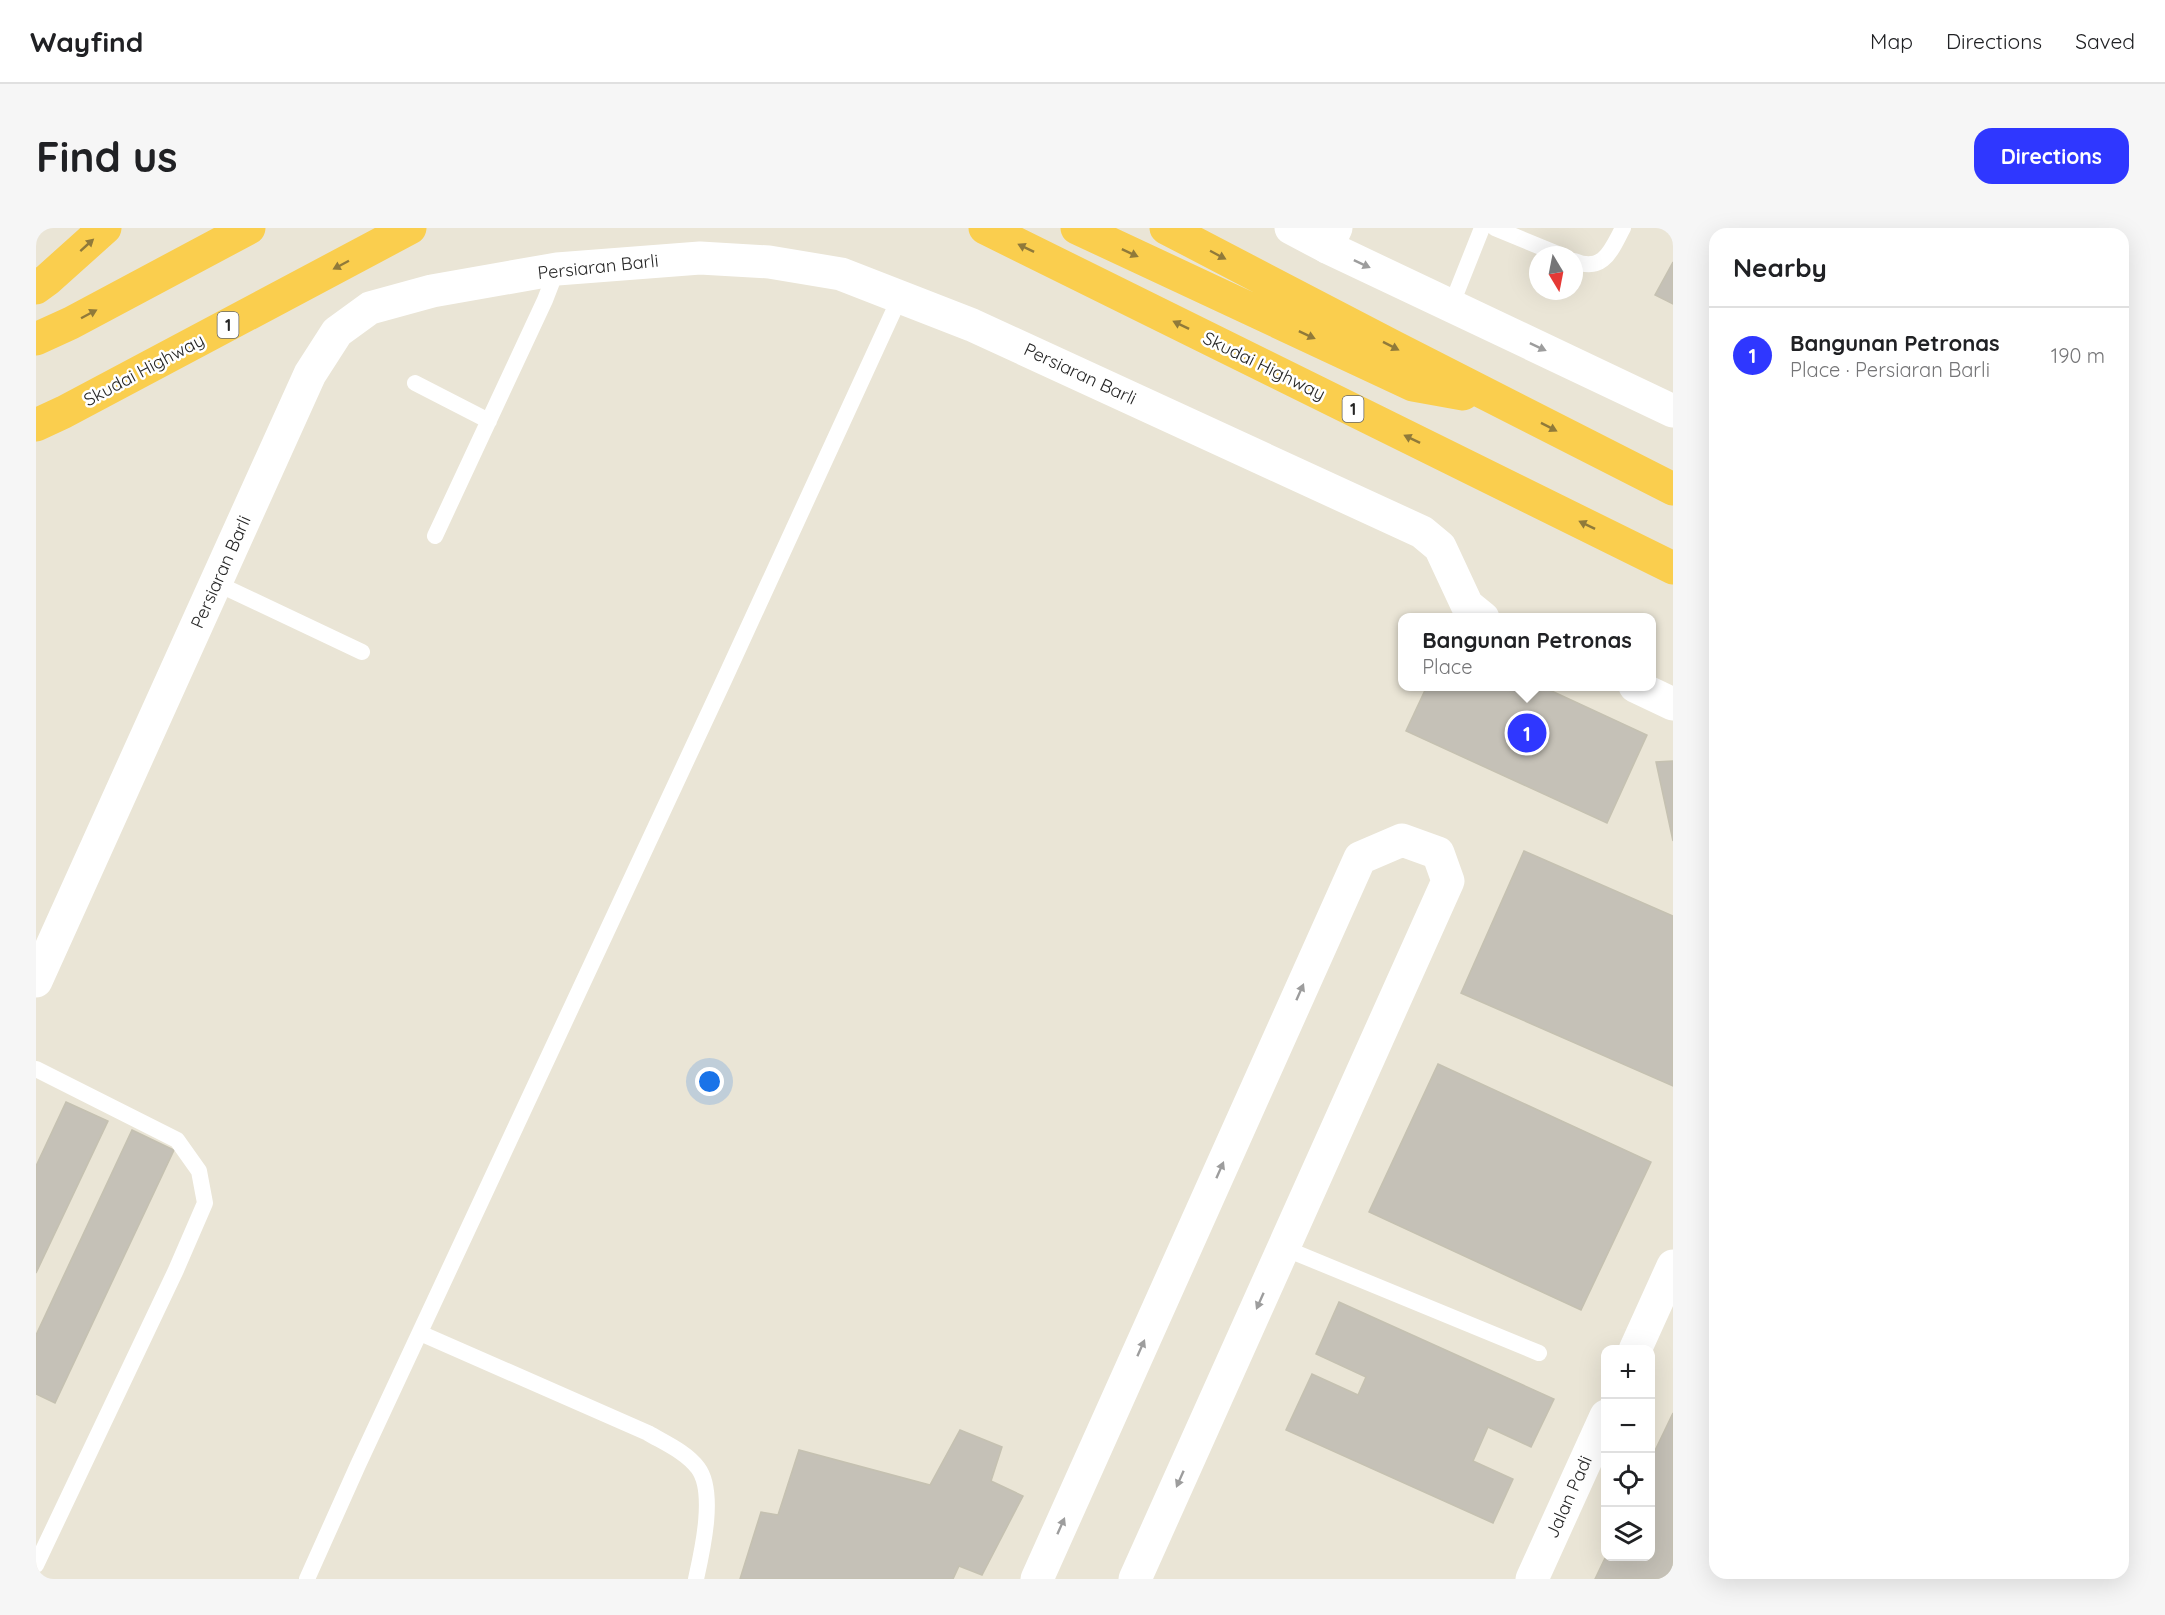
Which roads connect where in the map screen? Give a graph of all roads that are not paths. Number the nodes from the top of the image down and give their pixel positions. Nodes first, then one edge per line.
1 (105, 228) edge
2 (249, 228) edge
3 (410, 228) edge
4 (985, 228) edge
5 (1077, 228) edge
6 (1166, 228) edge
7 (1291, 228) edge
8 (1482, 228) edge
9 (1496, 228) edge
10 (1623, 228) edge
11 (1332, 238) edge
12 (1539, 246) edge
13 (1583, 263) edge
14 (556, 268) junction
15 (36, 288) edge
16 (900, 297) junction
17 (1451, 306) junction
18 (36, 339) edge
19 (415, 383) dead end
20 (1497, 400) junction
21 (1673, 411) edge
22 (45, 417) edge
23 (489, 421) junction
24 (1673, 489) edge
25 (435, 536) dead end
26 (1673, 568) edge
27 (216, 583) junction
28 (1477, 613) edge
29 (362, 652) dead end
30 (1644, 691) edge
31 (1673, 704) edge
32 (43, 967) edge
33 (36, 1069) edge
34 (1284, 1248) junction
35 (1673, 1266) edge
36 (420, 1333) junction
37 (1637, 1345) edge
38 (1539, 1353) dead end
39 (1601, 1425) edge
40 (36, 1564) edge
41 (308, 1579) edge
42 (696, 1579) edge
43 (1037, 1579) edge
44 (1136, 1579) edge
45 (1532, 1579) edge

15 -> 1 highway
18 -> 2 highway
3 -> 22 highway, Skudai Highway / 1
26 -> 4 highway, Skudai Highway / 1
5 -> 20 highway
6 -> 20 highway
7 - 11 street
8 - 17 lane
9 - 12 lane
10 - 13 lane
11 -> 17 street
14 - 16 street, Persiaran Barli
14 - 23 lane
14 - 27 street, Persiaran Barli
16 - 28 street, Persiaran Barli
16 - 36 lane
17 -> 21 street
19 - 23 lane
20 -> 24 highway
23 - 25 lane
27 - 29 lane
27 - 32 street, Persiaran Barli
30 - 31 street
33 - 40 lane
34 - 38 lane
43 -> 34 street
34 -> 44 street
35 - 37 street
36 - 41 lane
36 - 42 lane
39 - 45 street, Jalan Padi

